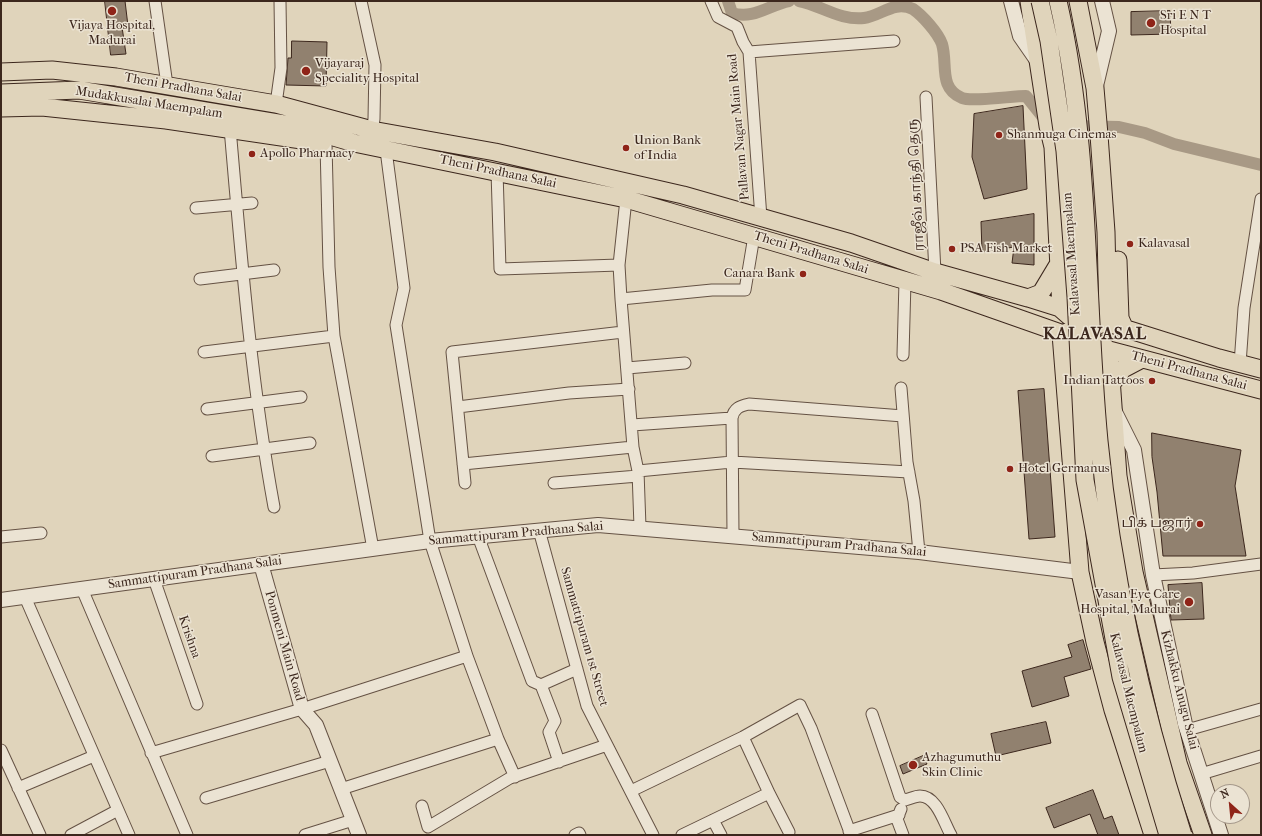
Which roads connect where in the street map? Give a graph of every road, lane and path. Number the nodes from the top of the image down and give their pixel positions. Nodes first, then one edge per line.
1 (155, 1) edge
2 (280, 1) edge
3 (361, 1) edge
4 (711, 1) edge
5 (1011, 1) edge
6 (1028, 1) edge
7 (1040, 1) edge
8 (1058, 1) edge
9 (1078, 1) edge
10 (1102, 1) edge
11 (894, 41) dead end
12 (749, 52) junction
13 (1039, 63) junction
14 (1, 72) edge
15 (166, 85) junction
16 (1095, 88) junction
17 (1, 93) edge
18 (926, 97) dead end
19 (276, 104) junction
20 (1, 108) edge
21 (296, 126) joint
22 (230, 128) junction
23 (369, 139) junction
24 (326, 144) junction
25 (496, 171) junction
26 (626, 199) junction
27 (1261, 199) edge
28 (252, 203) dead end
29 (237, 204) junction
30 (196, 208) dead end
31 (761, 218) junction
32 (1106, 232) junction
33 (754, 236) junction
34 (1059, 263) junction
35 (620, 265) junction
36 (274, 270) dead end
37 (935, 272) junction
38 (243, 274) junction
39 (200, 279) dead end
40 (904, 281) junction
41 (621, 298) junction
42 (1028, 298) junction
43 (1061, 309) junction
44 (1027, 322) junction
45 (1108, 322) junction
46 (1124, 327) junction
47 (1083, 328) junction
48 (624, 332) junction
49 (1061, 334) junction
50 (334, 336) junction
51 (250, 346) junction
52 (1109, 350) junction
53 (204, 352) dead end
54 (903, 356) dead end
55 (1142, 358) junction
56 (685, 363) dead end
57 (1240, 364) junction
58 (627, 368) junction
59 (1261, 369) edge
60 (1110, 386) junction
61 (901, 388) dead end
62 (629, 389) junction
63 (1261, 390) edge
64 (301, 397) dead end
65 (257, 403) junction
66 (1112, 406) junction
67 (458, 407) junction
68 (207, 409) dead end
69 (903, 416) junction
70 (732, 418) junction
71 (632, 425) junction
72 (310, 443) dead end
73 (1071, 443) junction
74 (633, 447) junction
75 (263, 449) junction
76 (212, 456) dead end
77 (732, 462) junction
78 (463, 464) junction
79 (909, 472) junction
80 (638, 474) junction
81 (465, 483) dead end
82 (554, 483) dead end
83 (274, 507) dead end
84 (640, 527) junction
85 (539, 530) junction
86 (41, 533) dead end
87 (734, 535) junction
88 (478, 536) junction
89 (1, 537) edge
90 (430, 541) junction
91 (373, 549) junction
92 (919, 552) junction
93 (261, 564) junction
94 (1261, 564) edge
95 (1080, 572) junction
96 (1153, 575) junction
97 (154, 579) junction
98 (82, 589) junction
99 (25, 596) junction
100 (1, 600) edge
101 (467, 656) junction
102 (577, 669) junction
103 (541, 684) junction
104 (197, 704) dead end
105 (302, 709) junction
106 (1261, 709) edge
107 (872, 714) dead end
108 (1187, 730) junction
109 (743, 737) junction
110 (498, 739) junction
111 (607, 745) junction
112 (1, 750) edge
113 (151, 753) junction
114 (94, 756) junction
115 (1261, 756) edge
116 (330, 762) junction
117 (559, 762) junction
118 (1201, 774) junction
119 (515, 777) junction
120 (18, 788) junction
121 (341, 789) junction
122 (631, 791) junction
123 (769, 793) junction
124 (206, 798) dead end
125 (905, 800) junction
126 (422, 806) dead end
127 (118, 810) junction
128 (899, 815) junction
129 (353, 820) junction
130 (713, 820) junction
131 (789, 832) dead end
132 (850, 833) edge
133 (40, 835) edge
134 (71, 835) edge
135 (129, 835) edge
136 (187, 835) edge
137 (305, 835) edge
138 (359, 835) edge
139 (653, 835) edge
140 (682, 835) edge
141 (722, 835) edge
142 (903, 835) edge
143 (951, 835) edge
144 (1153, 835) edge
145 (1168, 835) edge
146 (1183, 835) edge
147 (1203, 835) edge
148 (1221, 835) edge

1 - 15 street
2 - 19 street
3 - 23 street
4 - 12 street, Pallavan Nagar Main Road
5 - 13 street
6 - 13 main road
7 - 145 main road, Kalavasal Maempalam, bridge
8 - 146 main road, Kalavasal Maempalam, bridge
9 - 16 main road
10 - 16 street
11 - 12 street
12 - 31 street, Pallavan Nagar Main Road
13 - 34 main road
14 - 15 main road, Theni Pradhana Salai
15 - 19 main road, Theni Pradhana Salai
16 - 32 main road
17 - 21 main road, Mudakkusalai Maempalam
18 - 37 street, ராஜீவ் காந்தி தெரு
19 - 23 main road, Theni Pradhana Salai
20 - 22 main road, Theni Pradhana Salai
21 - 23 main road, Theni Pradhana Salai
22 - 24 main road, Theni Pradhana Salai
22 - 29 street
23 - 24 main road, Theni Pradhana Salai
23 - 25 main road, Theni Pradhana Salai
23 - 31 main road, Theni Pradhana Salai
23 - 90 street
24 - 50 street
25 - 26 main road, Theni Pradhana Salai
25 - 35 street
26 - 33 main road, Theni Pradhana Salai
26 - 35 street
27 - 57 street
28 - 29 street
29 - 30 street
29 - 38 street
31 - 37 main road, Theni Pradhana Salai
32 - 45 main road
32 - 46 main road
33 - 40 main road, Theni Pradhana Salai
33 - 41 street
34 - 42 main road
34 - 43 main road
35 - 41 street
36 - 38 street
37 - 42 main road, Theni Pradhana Salai
38 - 39 street
38 - 51 street
40 - 44 main road, Theni Pradhana Salai
40 - 54 street
41 - 48 street
42 - 43 main road, Theni Pradhana Salai
43 - 45 main road, Theni Pradhana Salai
43 - 47 main road
44 - 49 main road, Theni Pradhana Salai
44 - 73 main road
45 - 46 main road, Theni Pradhana Salai
45 - 47 main road
46 - 57 main road, Theni Pradhana Salai
47 - 49 main road
47 - 52 main road
48 - 58 street
48 - 67 street
49 - 52 main road, Theni Pradhana Salai
49 - 73 main road
50 - 51 street
50 - 91 street
51 - 53 street
51 - 65 street
52 - 55 main road, Theni Pradhana Salai
52 - 60 main road
55 - 60 main road
55 - 63 main road, Theni Pradhana Salai
56 - 58 street
57 - 59 main road, Theni Pradhana Salai
58 - 62 street
60 - 66 main road
61 - 69 street
62 - 67 street
62 - 71 street
64 - 65 street
65 - 68 street
65 - 75 street
66 - 96 street, Kizhakku Anugu Salai
66 - 147 main road
67 - 78 street
69 - 70 street
69 - 79 street
70 - 71 street
70 - 77 street
71 - 74 street
72 - 75 street
73 - 95 main road
74 - 78 street
74 - 80 street
75 - 76 street
75 - 83 street
77 - 79 street
77 - 80 street
77 - 87 street
78 - 81 street
79 - 92 street
80 - 82 street
80 - 84 street
84 - 85 street, Sammattipuram Pradhana Salai
84 - 87 street, Sammattipuram Pradhana Salai
85 - 88 street, Sammattipuram Pradhana Salai
85 - 102 street, Sammattipuram 1st Street
86 - 89 street
87 - 92 street, Sammattipuram Pradhana Salai
88 - 90 street, Sammattipuram Pradhana Salai
88 - 103 street
90 - 91 street, Sammattipuram Pradhana Salai
90 - 101 street
91 - 93 street, Sammattipuram Pradhana Salai
92 - 95 street, Sammattipuram Pradhana Salai
93 - 97 street, Sammattipuram Pradhana Salai
93 - 105 street, Ponmeni Main Road
94 - 96 street
95 - 144 main road
96 - 108 street, Kizhakku Anugu Salai
97 - 98 street, Sammattipuram Pradhana Salai
97 - 104 street, Krishna
98 - 99 street, Sammattipuram Pradhana Salai
98 - 113 street
99 - 100 street, Sammattipuram Pradhana Salai
99 - 114 street
101 - 105 street
101 - 110 street
102 - 103 street
102 - 111 street, Sammattipuram 1st Street
103 - 117 street
105 - 113 street
105 - 116 street, Ponmeni Main Road
106 - 108 street
107 - 125 street
108 - 118 street, Kizhakku Anugu Salai
109 - 122 street
109 - 123 street
109 - 132 street
110 - 119 street
110 - 121 street
111 - 117 street
111 - 122 street, Sammattipuram 1st Street
112 - 120 street
113 - 136 street
114 - 120 street
114 - 127 street
115 - 118 street
116 - 121 street, Ponmeni Main Road
116 - 124 street
117 - 119 street
118 - 148 street, Kizhakku Anugu Salai
119 - 126 street
120 - 133 street
121 - 129 street, Ponmeni Main Road
122 - 139 street, Sammattipuram 1st Street
123 - 130 street
123 - 131 street
125 - 128 street
125 - 143 street
127 - 134 street
127 - 135 street
128 - 132 street
128 - 142 street
129 - 137 street
129 - 138 street, Ponmeni Main Road
130 - 140 street
130 - 141 street

